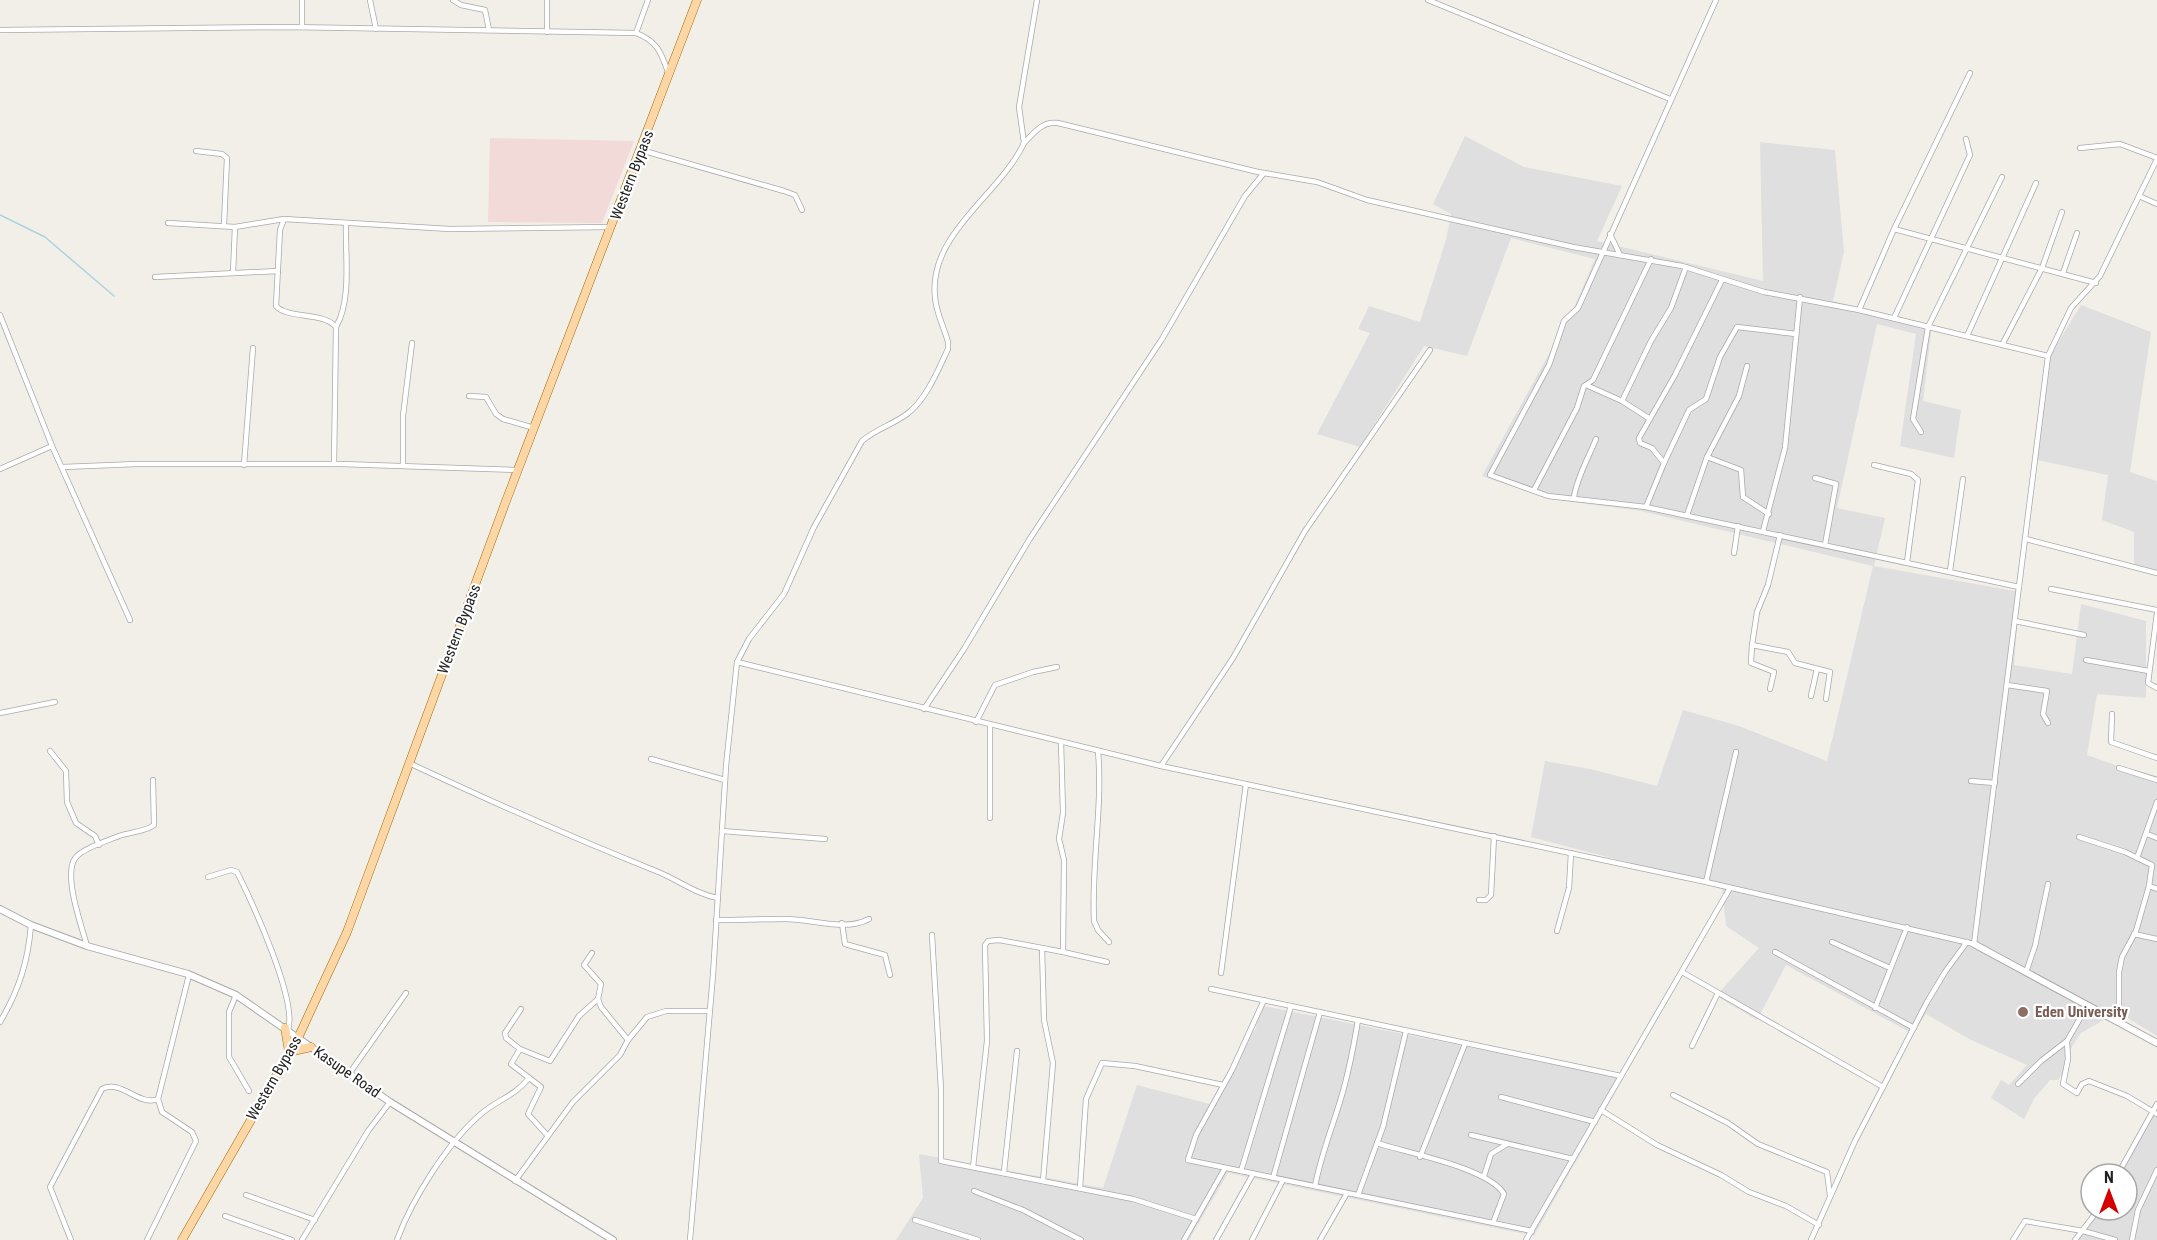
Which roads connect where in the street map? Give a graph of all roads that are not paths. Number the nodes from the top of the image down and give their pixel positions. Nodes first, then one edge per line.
1 (302, 0) edge
2 (370, 0) edge
3 (453, 0) edge
4 (547, 0) edge
5 (648, 0) edge
6 (697, 0) edge
7 (1037, 0) edge
8 (1428, 0) edge
9 (1716, 0) edge
10 (302, 27) junction
11 (376, 29) junction
12 (0, 30) edge
13 (489, 30) junction
14 (547, 32) junction
15 (636, 33) junction
16 (1970, 73) dead end
17 (669, 74) junction
18 (1670, 99) junction
19 (1966, 139) dead end
20 (1024, 143) junction
21 (2080, 148) dead end
22 (641, 150) junction
23 (196, 152) dead end
24 (2157, 159) edge
25 (1264, 173) junction
26 (2002, 177) dead end
27 (2036, 183) dead end
28 (2139, 196) junction
29 (2157, 204) edge
30 (802, 210) dead end
31 (2062, 212) dead end
32 (284, 219) junction
33 (168, 223) dead end
34 (346, 224) junction
35 (224, 225) junction
36 (236, 227) junction
37 (612, 227) junction
38 (1894, 229) junction
39 (2078, 233) dead end
40 (1610, 234) junction
41 (1932, 238) junction
42 (1968, 248) junction
43 (1604, 251) junction
44 (1620, 255) junction
45 (2005, 257) junction
46 (1651, 259) junction
47 (1686, 267) junction
48 (2042, 268) junction
49 (278, 271) junction
50 (233, 273) junction
51 (2063, 273) junction
52 (155, 277) dead end
53 (1722, 280) junction
54 (2096, 283) junction
55 (1800, 297) junction
56 (1859, 310) junction
57 (0, 315) edge
58 (1894, 318) junction
59 (336, 327) junction
60 (1928, 327) junction
61 (1796, 334) junction
62 (1967, 336) junction
63 (412, 344) dead end
64 (2002, 345) junction
65 (253, 348) dead end
66 (1430, 350) dead end
67 (2048, 356) junction
68 (1747, 366) dead end
69 (1586, 385) junction
70 (469, 396) dead end
71 (1622, 401) junction
72 (1650, 419) junction
73 (534, 428) junction
74 (1921, 432) dead end
75 (1596, 439) dead end
76 (52, 446) junction
77 (1707, 457) junction
78 (1664, 463) junction
79 (334, 464) junction
80 (244, 465) junction
81 (403, 465) junction
82 (1874, 465) dead end
83 (63, 467) junction
84 (0, 469) edge
85 (518, 470) junction
86 (1815, 478) dead end
87 (1963, 478) dead end
88 (1534, 490) junction
89 (1574, 498) junction
90 (1646, 507) junction
91 (1769, 514) junction
92 (1687, 515) junction
93 (1738, 526) junction
94 (1763, 531) junction
95 (1780, 535) junction
96 (2026, 539) junction
97 (1825, 545) junction
98 (1734, 553) dead end
99 (1907, 562) junction
100 (1950, 571) junction
101 (2157, 573) edge
102 (2019, 586) junction
103 (2051, 589) dead end
104 (2157, 612) edge
105 (130, 620) dead end
106 (2015, 621) junction
107 (2084, 635) dead end
108 (1752, 645) junction
109 (2086, 660) dead end
110 (737, 662) junction
111 (1057, 667) dead end
112 (1817, 669) junction
113 (2149, 671) junction
114 (2007, 685) junction
115 (2157, 688) edge
116 (1770, 689) dead end
117 (1811, 696) dead end
118 (1826, 699) dead end
119 (55, 702) dead end
120 (924, 709) junction
121 (0, 713) edge
122 (2112, 714) dead end
123 (976, 722) junction
124 (2048, 723) dead end
125 (990, 725) junction
126 (1061, 742) junction
127 (50, 751) dead end
128 (1098, 751) junction
129 (1736, 752) dead end
130 (2157, 758) edge
131 (651, 759) dead end
132 (409, 763) junction
133 (1161, 766) junction
134 (2119, 768) dead end
135 (153, 780) dead end
136 (725, 780) junction
137 (2157, 780) edge
138 (1971, 781) dead end
139 (1995, 783) junction
140 (1246, 784) junction
141 (2157, 802) edge
142 (990, 818) dead end
143 (722, 831) junction
144 (2147, 834) junction
145 (1494, 836) junction
146 (2079, 837) dead end
147 (825, 838) dead end
148 (2157, 838) edge
149 (99, 845) junction
150 (1571, 854) junction
151 (2137, 858) junction
152 (208, 877) dead end
153 (1706, 882) junction
154 (2048, 884) dead end
155 (2149, 886) junction
156 (1730, 888) junction
157 (2157, 889) edge
158 (718, 898) junction
159 (1479, 900) dead end
160 (0, 909) edge
161 (869, 919) dead end
162 (716, 920) junction
163 (842, 923) junction
164 (32, 925) junction
165 (1907, 927) junction
166 (1557, 931) dead end
167 (2134, 934) junction
168 (932, 935) dead end
169 (2157, 939) edge
170 (1110, 942) dead end
171 (1832, 942) dead end
172 (1971, 943) junction
173 (87, 945) junction
174 (1042, 948) junction
175 (1063, 952) junction
176 (1775, 952) dead end
177 (592, 953) dead end
178 (1107, 962) dead end
179 (1890, 968) junction
180 (1682, 972) junction
181 (2026, 972) junction
182 (1221, 973) dead end
183 (189, 975) junction
184 (890, 975) dead end
185 (1211, 988) dead end
186 (406, 993) dead end
187 (1718, 993) junction
188 (236, 995) junction
189 (598, 999) junction
190 (1264, 1000) junction
191 (1291, 1006) junction
192 (2087, 1006) junction
193 (1875, 1008) junction
194 (521, 1009) dead end
195 (709, 1011) junction
196 (1320, 1012) junction
197 (1358, 1020) junction
198 (2111, 1020) junction
199 (0, 1022) edge
200 (304, 1024) junction
201 (1914, 1028) junction
202 (287, 1029) junction
203 (1406, 1031) junction
204 (298, 1038) junction
205 (628, 1040) junction
206 (2067, 1041) junction
207 (1465, 1044) junction
208 (2157, 1044) edge
209 (310, 1046) junction
210 (1692, 1046) dead end
211 (520, 1049) junction
212 (1017, 1051) dead end
213 (290, 1052) junction
214 (349, 1074) junction
215 (1621, 1076) junction
216 (529, 1078) junction
217 (2018, 1084) dead end
218 (1223, 1085) junction
219 (1883, 1087) junction
220 (249, 1090) dead end
221 (1673, 1095) dead end
222 (1501, 1097) dead end
223 (158, 1099) junction
224 (390, 1102) junction
225 (2157, 1104) edge
226 (1601, 1110) junction
227 (2155, 1113) edge
228 (1595, 1122) junction
229 (547, 1135) junction
230 (1471, 1135) dead end
231 (454, 1143) junction
232 (1377, 1143) junction
233 (1508, 1144) junction
234 (1420, 1157) junction
235 (1573, 1159) junction
236 (2125, 1162) edge
237 (973, 1167) junction
238 (1225, 1168) junction
239 (2157, 1170) edge
240 (1241, 1171) junction
241 (1004, 1172) junction
242 (1253, 1174) junction
243 (1484, 1176) junction
244 (1273, 1178) junction
245 (1283, 1180) junction
246 (515, 1181) junction
247 (1043, 1181) junction
248 (1315, 1186) junction
249 (1080, 1188) junction
250 (974, 1191) dead end
251 (1347, 1193) junction
252 (246, 1195) dead end
253 (1358, 1195) junction
254 (1830, 1199) junction
255 (225, 1216) dead end
256 (1196, 1219) junction
257 (315, 1220) junction
258 (915, 1220) dead end
259 (2089, 1222) edge
260 (1493, 1223) junction
261 (1819, 1225) junction
262 (1532, 1230) junction
263 (2083, 1230) junction
264 (603, 1233) junction
265 (1073, 1238) edge
266 (72, 1240) edge
267 (147, 1240) edge
268 (182, 1240) edge
269 (292, 1240) edge
270 (302, 1240) edge
271 (397, 1240) edge
272 (599, 1240) edge
273 (613, 1240) edge
274 (690, 1240) edge
275 (978, 1240) edge
276 (1081, 1240) edge
277 (1184, 1240) edge
278 (1216, 1240) edge
279 (1252, 1240) edge
280 (1320, 1240) edge
281 (1527, 1240) edge
282 (1811, 1240) edge
283 (2013, 1240) edge
284 (2075, 1240) edge
285 (2115, 1240) edge
286 (2132, 1240) edge

1 - 10 street
2 - 11 street
3 - 13 street
4 - 14 street
5 - 15 street
6 - 17 main road, Western Bypass
7 - 20 street
8 - 18 street
9 - 18 street
10 - 11 street
10 - 12 street
11 - 13 street
13 - 14 street
14 - 15 street
15 - 17 street
16 - 38 street
17 - 22 main road, Western Bypass
18 - 40 street
19 - 41 street
20 - 25 street
20 - 110 street
21 - 24 street
22 - 30 street
22 - 37 main road, Western Bypass
23 - 35 street
24 - 28 street
25 - 43 street
25 - 120 street
26 - 42 street
27 - 45 street
28 - 29 street
28 - 54 street
31 - 48 street
32 - 34 street
32 - 36 street
32 - 49 street
33 - 35 street
34 - 37 street
34 - 59 street
35 - 36 street
36 - 50 street
37 - 73 main road, Western Bypass
38 - 41 street
38 - 56 street
39 - 51 street
40 - 43 street
40 - 44 street
41 - 42 street
41 - 58 street
42 - 45 street
42 - 60 street
43 - 44 street
43 - 88 street
44 - 46 street
45 - 48 street
45 - 62 street
46 - 47 street
46 - 69 street
47 - 53 street
47 - 71 street
48 - 51 street
48 - 64 street
49 - 50 street
49 - 59 street
50 - 52 street
51 - 54 street
53 - 55 street
53 - 72 street
54 - 67 street
55 - 56 street
55 - 61 street
56 - 58 street
57 - 76 street
58 - 60 street
59 - 79 street
60 - 62 street
60 - 74 street
61 - 78 street
61 - 91 street
62 - 64 street
63 - 81 street
64 - 67 street
65 - 80 street
66 - 133 street
67 - 96 street
68 - 77 street
69 - 71 street
69 - 88 street
70 - 73 street
71 - 72 street
72 - 78 street
73 - 85 main road, Western Bypass
75 - 89 street
76 - 83 street
76 - 84 street
77 - 91 street
77 - 92 street
78 - 90 street
79 - 80 street
79 - 81 street
80 - 83 street
81 - 85 street
82 - 99 street
83 - 105 street
85 - 132 main road, Western Bypass
86 - 97 street
87 - 100 street
88 - 89 street
89 - 90 street
90 - 92 street
91 - 94 street
92 - 93 street
93 - 94 street
93 - 98 street
94 - 95 street
95 - 97 street
95 - 108 street
96 - 101 street
96 - 102 street
97 - 99 street
99 - 100 street
100 - 102 street
102 - 106 street
103 - 104 street
104 - 113 street
106 - 107 street
106 - 114 street
108 - 112 street
108 - 116 street
109 - 113 street
110 - 120 street
110 - 136 street
111 - 123 street
112 - 117 street
112 - 118 street
113 - 115 street
114 - 124 street
114 - 139 street
119 - 121 street
120 - 123 street
122 - 130 street
123 - 125 street
125 - 126 street
125 - 142 street
126 - 128 street
126 - 175 street
127 - 149 street
128 - 133 street
128 - 170 street
129 - 153 street
131 - 136 street
132 - 158 street
132 - 200 main road, Western Bypass
133 - 140 street
134 - 137 street
135 - 149 street
136 - 143 street
138 - 139 street
139 - 172 street
140 - 145 street
140 - 182 street
141 - 144 street
143 - 147 street
143 - 158 street
144 - 148 street
144 - 151 street
145 - 150 street
145 - 159 street
146 - 151 street
149 - 173 street
150 - 153 street
150 - 166 street
151 - 155 street
152 - 202 street
153 - 156 street
154 - 181 street
155 - 157 street
155 - 167 street
156 - 165 street
156 - 180 street
158 - 162 street
160 - 164 street, Kasupe Road
161 - 163 street
162 - 163 street
162 - 195 street
163 - 184 street
164 - 173 street, Kasupe Road
164 - 199 street
165 - 172 street
165 - 179 street
167 - 169 street
167 - 198 street
168 - 237 street
171 - 179 street
172 - 181 street
172 - 201 street
173 - 183 street, Kasupe Road
174 - 175 street
174 - 237 street
174 - 247 street
175 - 178 street
176 - 193 street
177 - 189 street
179 - 193 street
180 - 187 street
180 - 215 street
181 - 192 street
183 - 188 street, Kasupe Road
183 - 223 street
185 - 190 street
186 - 214 street
187 - 210 street
187 - 219 street
188 - 202 street, Kasupe Road
188 - 220 street
189 - 205 street
189 - 211 street
190 - 191 street
190 - 218 street
191 - 196 street
191 - 240 street
192 - 198 street
192 - 206 street
193 - 201 street
194 - 211 street
195 - 205 street
195 - 274 street
196 - 197 street
196 - 244 street
197 - 203 street
197 - 248 street
198 - 208 street
200 - 202 main road
200 - 204 main road, Western Bypass
200 - 209 main road
201 - 219 street
202 - 204 street, Kasupe Road
202 - 213 main road
203 - 207 street
203 - 232 street
204 - 209 street, Kasupe Road
204 - 213 main road, Western Bypass
205 - 229 street
206 - 217 street
206 - 227 street
207 - 215 street
207 - 234 street
209 - 213 main road
209 - 214 street, Kasupe Road
211 - 216 street
212 - 241 street
213 - 268 main road, Western Bypass
214 - 224 street, Kasupe Road
215 - 226 street
216 - 229 street
216 - 231 street
218 - 238 street
218 - 249 street
219 - 254 street
221 - 254 street
222 - 228 street
223 - 266 street
223 - 267 street
224 - 231 street, Kasupe Road
224 - 257 street
225 - 227 street
226 - 228 street
226 - 261 street
227 - 236 street
228 - 235 street
229 - 246 street
230 - 233 street
231 - 246 street, Kasupe Road
231 - 271 street
232 - 234 street
232 - 253 street
233 - 235 street
233 - 243 street
234 - 243 street
235 - 262 street
237 - 241 street
238 - 240 street
238 - 256 street
239 - 286 street
240 - 242 street
241 - 247 street
242 - 244 street
242 - 278 street
243 - 260 street
244 - 245 street
245 - 248 street
245 - 279 street
246 - 264 street, Kasupe Road
247 - 249 street
248 - 251 street
249 - 256 street
250 - 265 street
251 - 253 street
251 - 280 street
252 - 257 street
253 - 260 street
254 - 261 street
255 - 269 street
256 - 277 street
257 - 270 street
258 - 275 street
259 - 263 street
260 - 262 street
261 - 282 street
262 - 281 street
263 - 283 street
263 - 284 street
263 - 285 street
264 - 272 street
264 - 273 street, Kasupe Road
265 - 276 street

